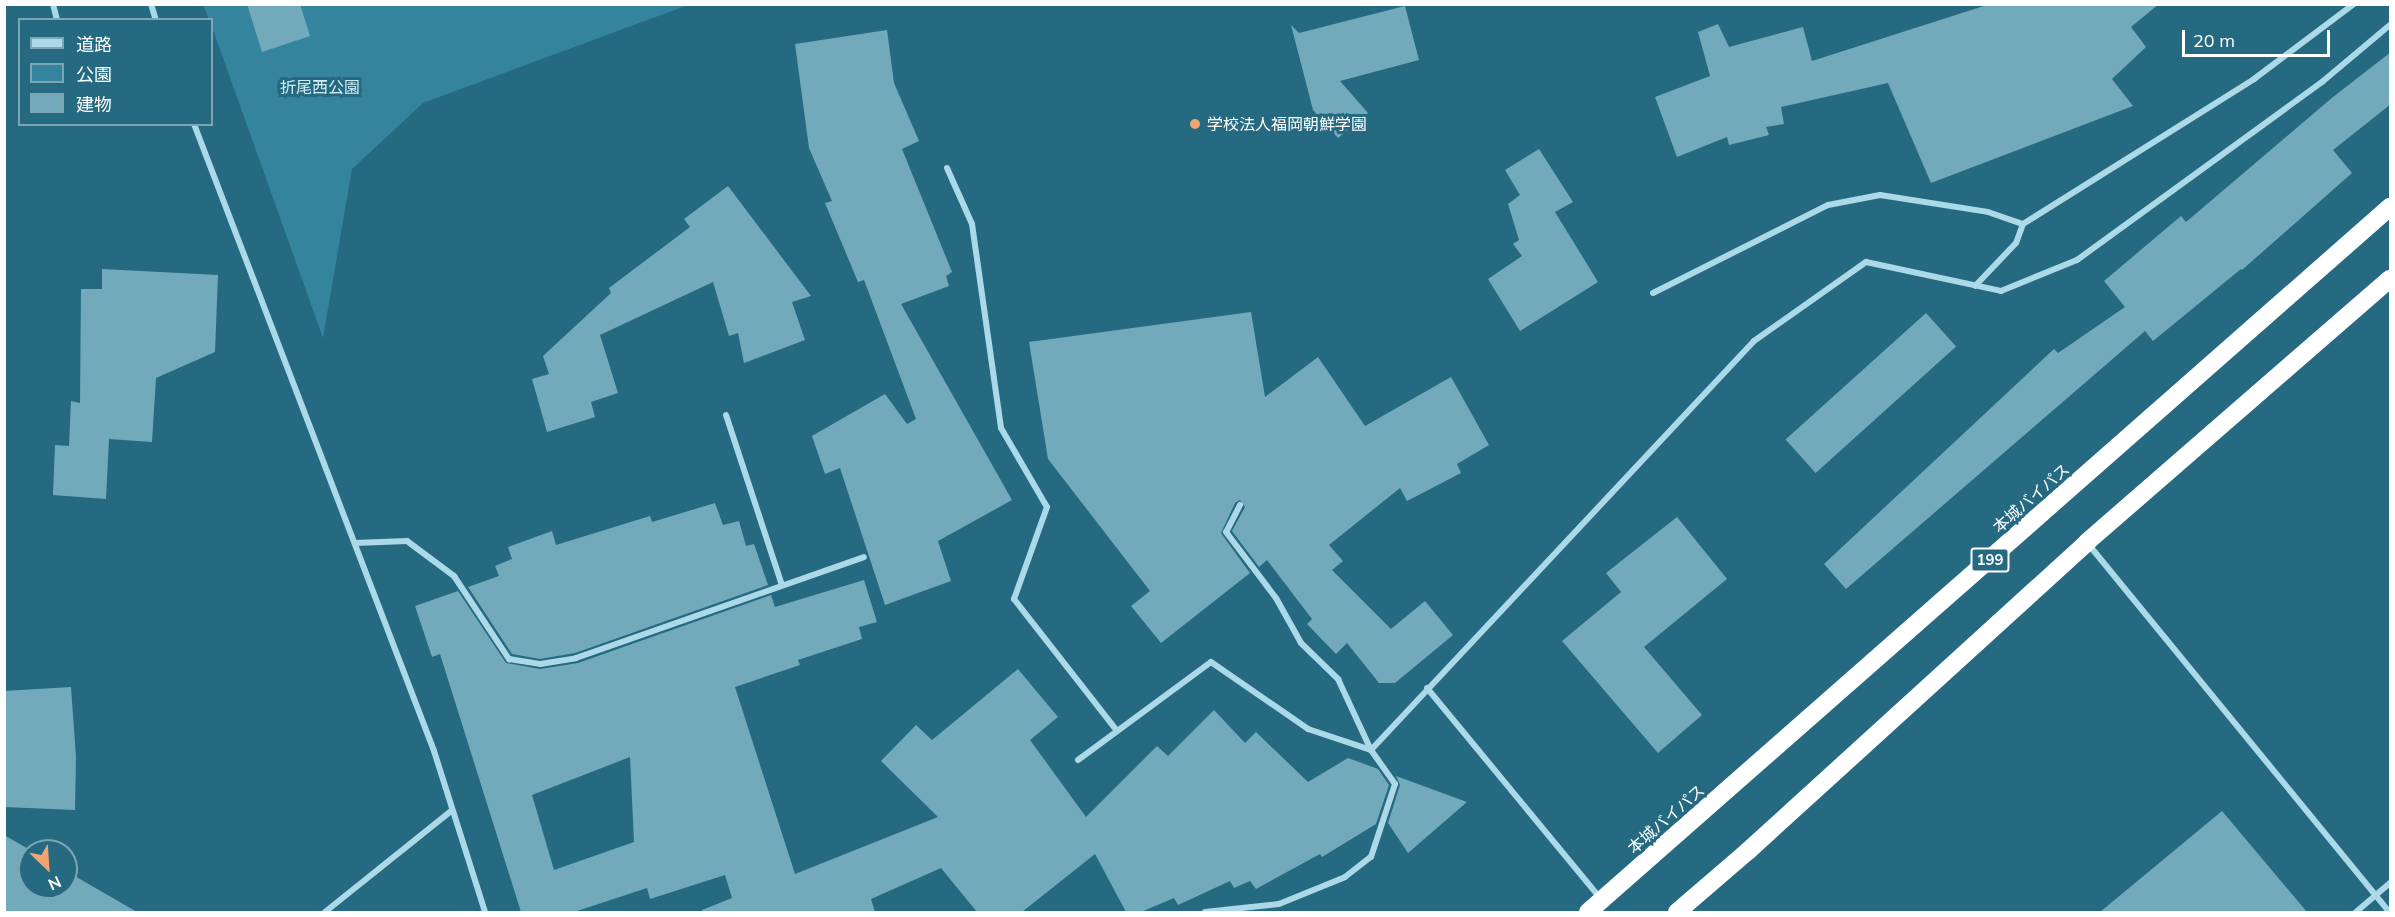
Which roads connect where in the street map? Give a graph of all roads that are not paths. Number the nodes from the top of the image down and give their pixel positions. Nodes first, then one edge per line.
1 (2354, 4) edge
2 (2391, 25) edge
3 (195, 126) edge
4 (947, 168) dead end
5 (2391, 207) edge
6 (2023, 224) junction
7 (2391, 279) edge
8 (1976, 286) junction
9 (1653, 293) dead end
10 (726, 415) dead end
11 (1240, 505) dead end
12 (2086, 542) junction
13 (355, 543) junction
14 (864, 557) dead end
15 (782, 585) junction
16 (1427, 688) junction
17 (1117, 731) junction
18 (1371, 750) junction
19 (1078, 760) dead end
20 (451, 811) junction
21 (2391, 883) edge
22 (2375, 896) junction
23 (1602, 900) junction
24 (325, 912) edge
25 (485, 912) edge
26 (1205, 912) edge
27 (1588, 912) edge
28 (1677, 912) edge
29 (2356, 912) edge
30 (2389, 912) edge

1 - 6 street
2 - 8 street
3 - 13 street
4 - 17 street
5 - 23 highway, 本城バイパス / 199
6 - 8 street
6 - 9 street
7 - 12 highway
8 - 16 street
10 - 15 street
11 - 18 street
12 - 22 street
12 - 28 highway
13 - 15 street
13 - 20 street
14 - 15 street
16 - 18 street
16 - 23 street
17 - 18 street
17 - 19 street
18 - 26 street
20 - 24 street
20 - 25 street
21 - 22 street
22 - 29 street
22 - 30 street
23 - 27 highway, 本城バイパス / 199

